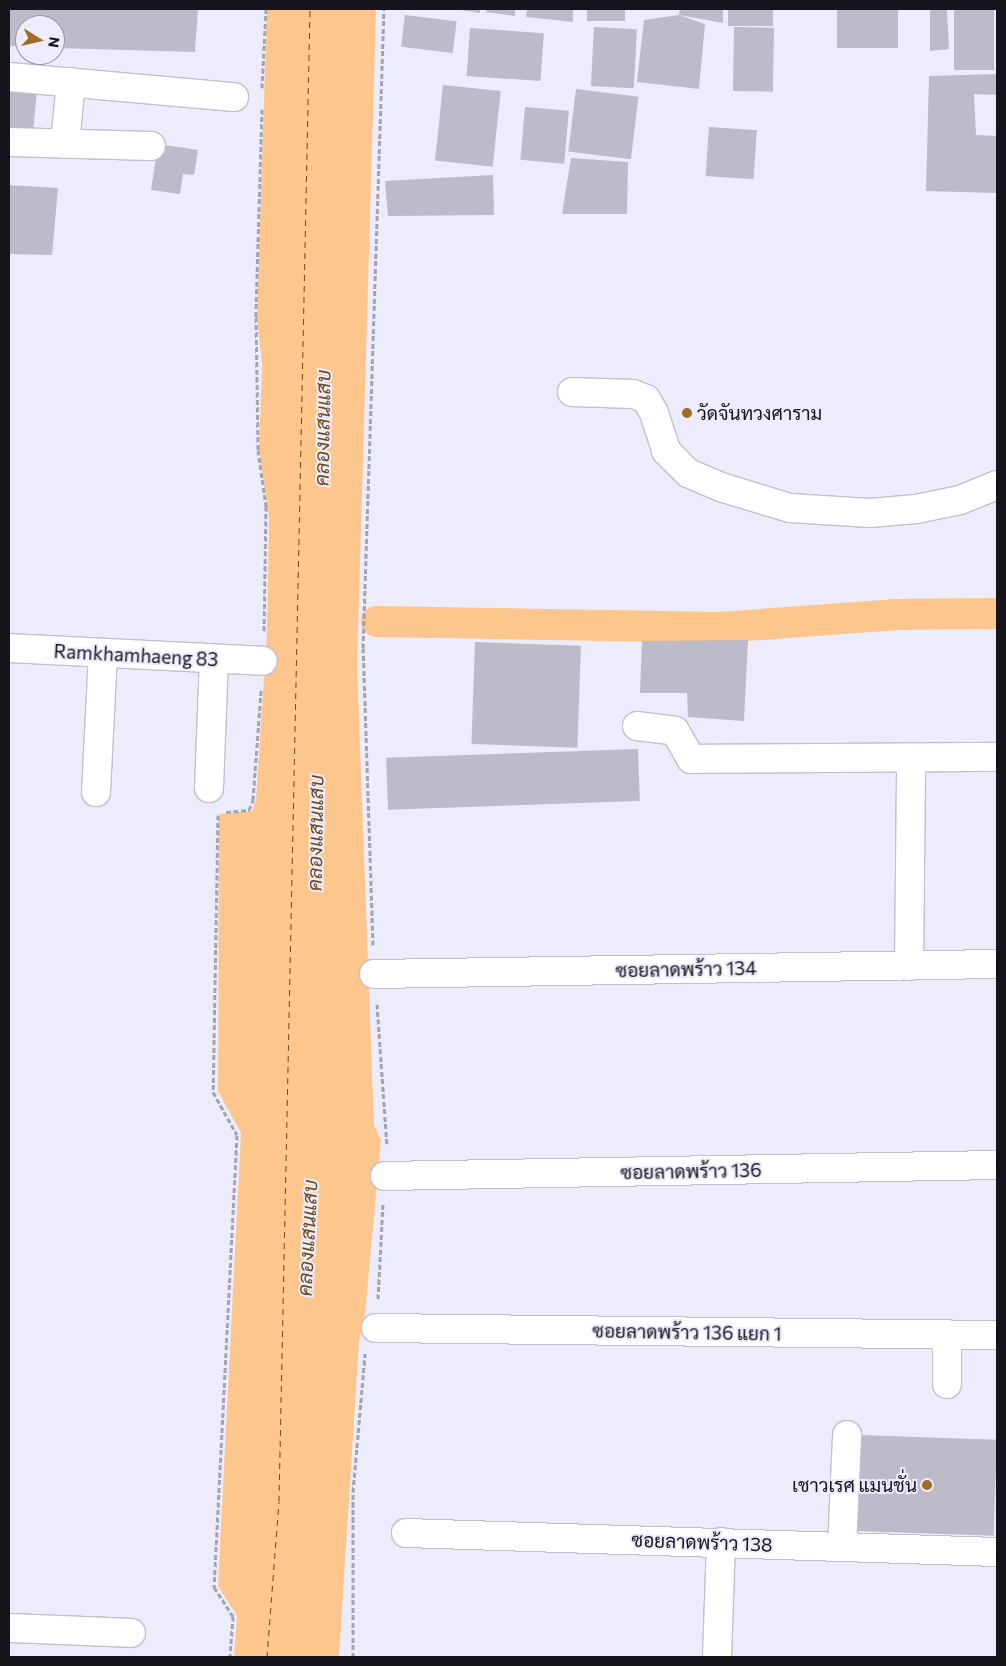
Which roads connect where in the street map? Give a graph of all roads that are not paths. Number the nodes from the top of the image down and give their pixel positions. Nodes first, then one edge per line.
1 (9, 77) edge
2 (71, 82) junction
3 (234, 97) dead end
4 (9, 142) edge
5 (65, 144) junction
6 (151, 146) dead end
7 (572, 392) dead end
8 (997, 485) edge
9 (9, 648) edge
10 (104, 653) junction
11 (214, 658) junction
12 (263, 661) road end
13 (637, 726) dead end
14 (997, 757) edge
15 (911, 758) junction
16 (209, 788) dead end
17 (96, 792) dead end
18 (997, 964) edge
19 (909, 966) junction
20 (374, 974) road end
21 (997, 1165) edge
22 (385, 1176) road end
23 (376, 1328) road end
24 (947, 1334) junction
25 (997, 1335) edge
26 (947, 1384) dead end
27 (847, 1435) dead end
28 (406, 1533) dead end
29 (721, 1542) junction
30 (842, 1547) junction
31 (997, 1552) edge
32 (9, 1628) edge
33 (131, 1633) dead end
34 (717, 1657) edge

1 - 2 street
2 - 3 street
2 - 5 street
4 - 5 street
5 - 6 street
7 - 8 street
9 - 10 street, Ramkhamhaeng 83
10 - 11 street, Ramkhamhaeng 83
10 - 17 street
11 - 12 street, Ramkhamhaeng 83
11 - 16 street
13 - 15 street
14 - 15 street
15 - 19 street
18 - 19 street, ซอยลาดพร้าว 134
19 - 20 street, ซอยลาดพร้าว 134
21 - 22 street, ซอยลาดพร้าว 136
23 - 24 street, ซอยลาดพร้าว 136 แยก 1
24 - 25 street, ซอยลาดพร้าว 136 แยก 1
24 - 26 street
27 - 30 street
28 - 29 street, ซอยลาดพร้าว 138
29 - 30 street, ซอยลาดพร้าว 138
29 - 34 street
30 - 31 street, ซอยลาดพร้าว 138
32 - 33 street

